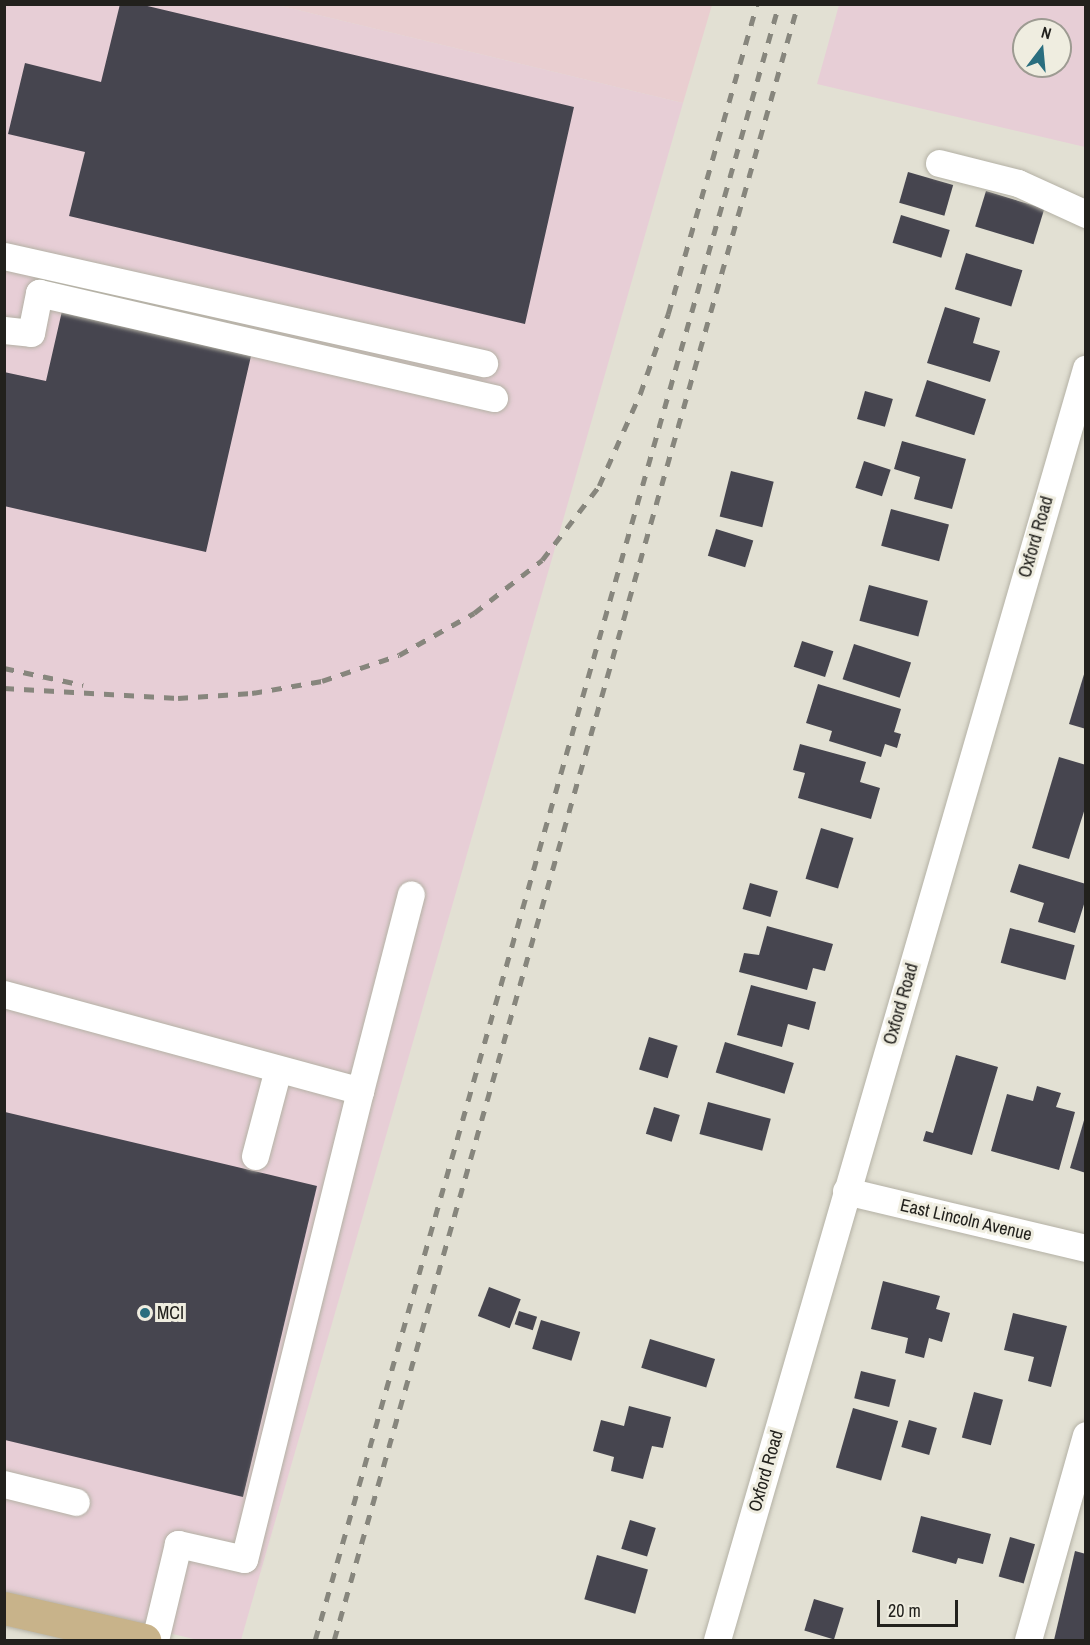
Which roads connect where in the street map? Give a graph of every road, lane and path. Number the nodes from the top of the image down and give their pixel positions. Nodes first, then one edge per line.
1 (939, 163) dead end
2 (1086, 214) edge
3 (4, 256) edge
4 (4, 330) edge
5 (484, 363) dead end
6 (1086, 368) edge
7 (494, 398) dead end
8 (411, 894) dead end
9 (4, 994) edge
10 (278, 1069) junction
11 (360, 1091) junction
12 (255, 1156) dead end
13 (846, 1191) junction
14 (1086, 1248) edge
15 (1086, 1436) edge
16 (4, 1484) edge
17 (76, 1502) dead end
18 (4, 1608) edge
19 (144, 1641) edge
20 (155, 1641) edge
21 (717, 1641) edge
22 (1028, 1641) edge

1 - 2 street
3 - 5 street
4 - 7 street
6 - 13 street, Oxford Road
8 - 11 street
9 - 10 street
10 - 11 street
10 - 12 street
11 - 20 street
13 - 14 street, East Lincoln Avenue
13 - 21 street, Oxford Road
15 - 22 street
16 - 17 street
18 - 19 main road

